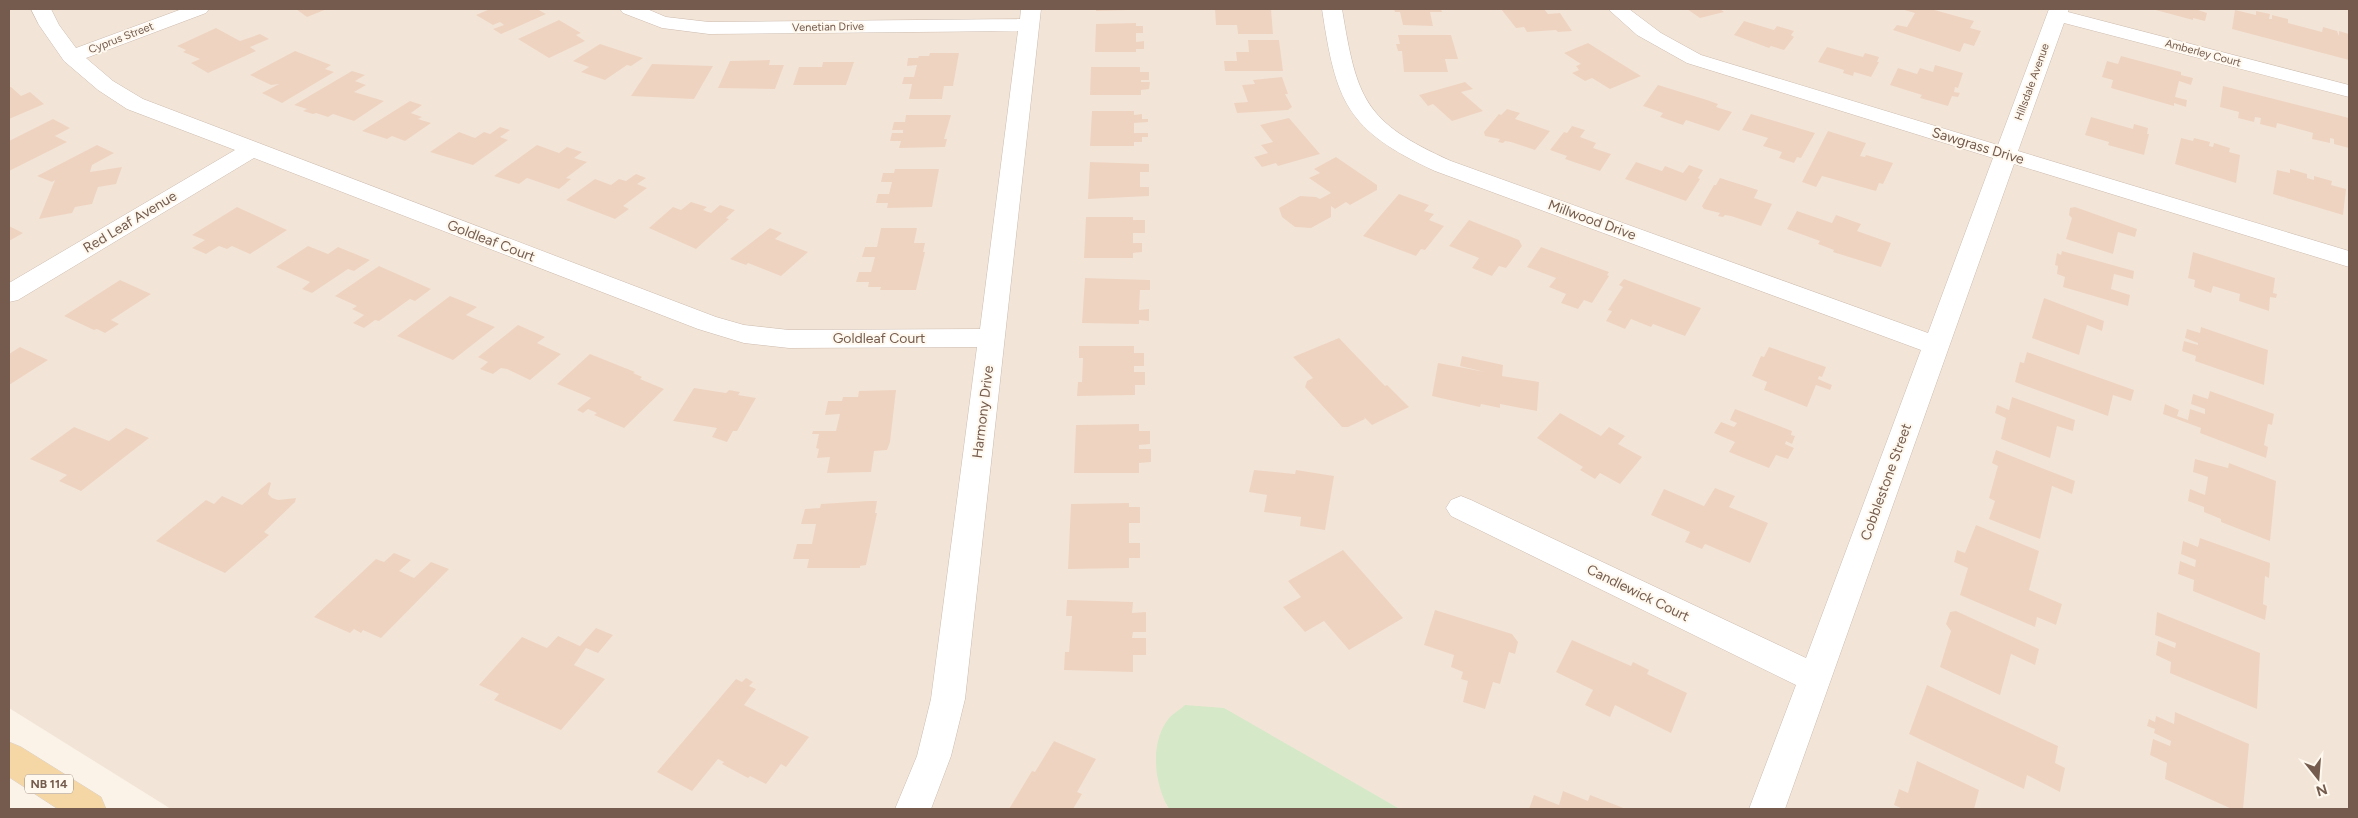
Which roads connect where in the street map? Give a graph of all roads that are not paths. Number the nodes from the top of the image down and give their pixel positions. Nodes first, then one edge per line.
1 (42, 9) edge
2 (199, 9) edge
3 (630, 9) edge
4 (1332, 9) edge
5 (1618, 9) edge
6 (2058, 12) edge
7 (1030, 17) edge
8 (71, 57) junction
9 (2349, 91) edge
10 (251, 150) junction
11 (2006, 154) junction
12 (2349, 259) edge
13 (9, 294) edge
14 (992, 338) junction
15 (1936, 346) junction
16 (1461, 508) dead end
17 (1815, 678) junction
18 (9, 758) edge
19 (88, 809) edge
20 (913, 809) edge
21 (1767, 809) edge

1 - 8 street, Goldleaf Court
2 - 8 street, Cyprus Street
3 - 7 street, Venetian Drive
4 - 15 street, Millwood Drive
5 - 11 street, Sawgrass Drive
6 - 9 street, Amberley Court
6 - 11 street, Hillsdale Avenue
7 - 14 street, Harmony Drive
8 - 10 street, Goldleaf Court
10 - 13 street, Red Leaf Avenue
10 - 14 street, Goldleaf Court
11 - 12 street, Sawgrass Drive
11 - 15 street, Cobblestone Street
14 - 20 street, Harmony Drive
15 - 17 street, Cobblestone Street
16 - 17 street, Candlewick Court
17 - 21 street, Cobblestone Street
18 - 19 main road, NB 114

